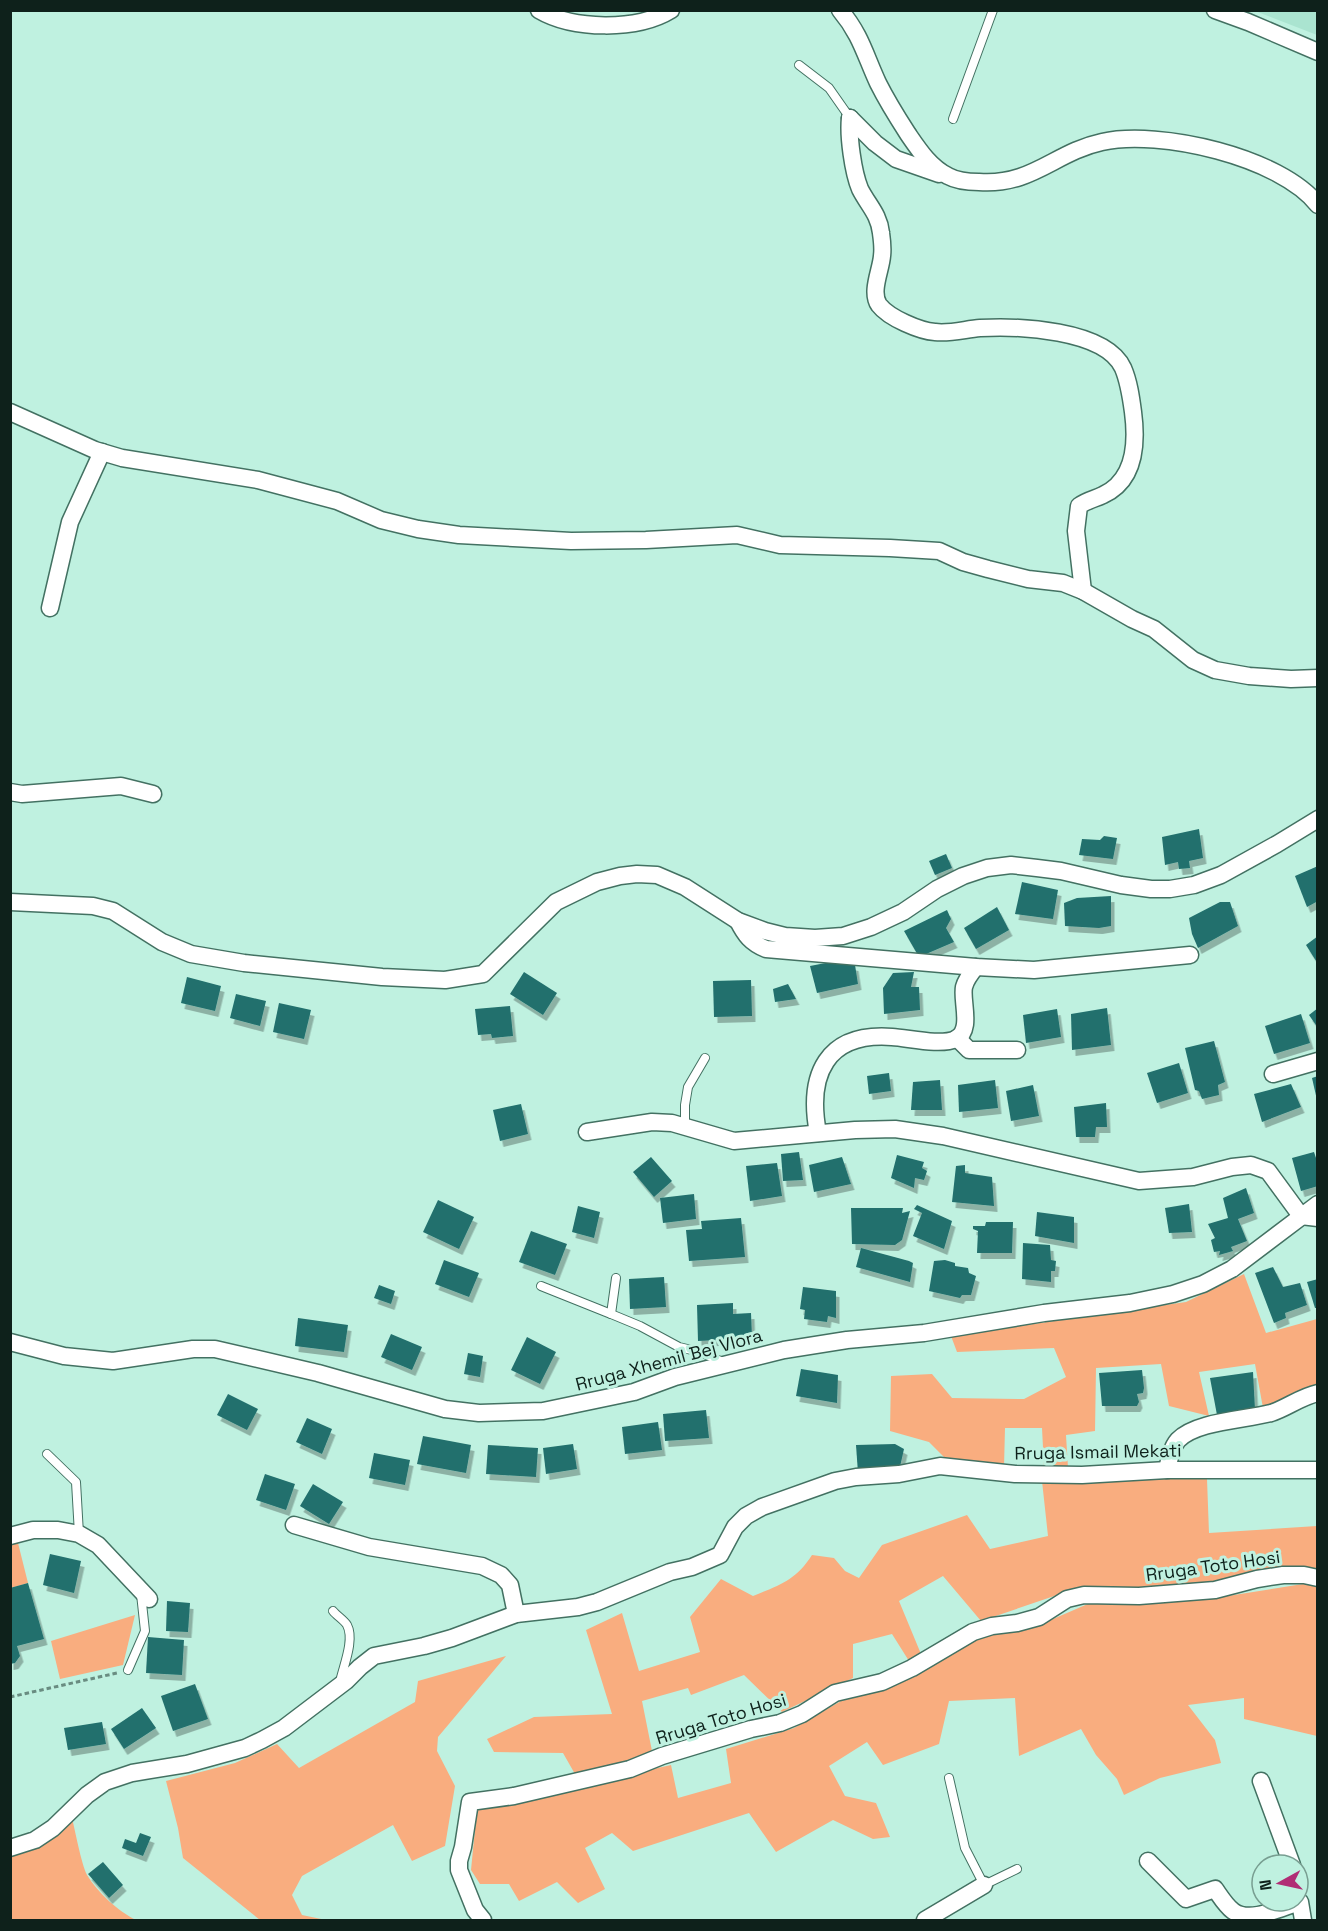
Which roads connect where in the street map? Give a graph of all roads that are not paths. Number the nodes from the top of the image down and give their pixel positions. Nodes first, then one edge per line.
1 (539, 10) edge
2 (671, 10) edge
3 (840, 10) edge
4 (993, 10) edge
5 (1215, 10) edge
6 (1317, 52) edge
7 (799, 65) dead end
8 (850, 117) junction
9 (953, 119) dead end
10 (950, 177) junction
11 (1317, 205) edge
12 (10, 412) edge
13 (102, 452) junction
14 (1083, 591) junction
15 (50, 608) dead end
16 (1317, 678) edge
17 (10, 792) edge
18 (153, 794) dead end
19 (1317, 819) edge
20 (10, 902) edge
21 (738, 921) junction
22 (1190, 955) dead end
23 (976, 967) junction
24 (957, 1038) junction
25 (1017, 1050) dead end
26 (705, 1058) dead end
27 (1317, 1061) edge
28 (1273, 1074) dead end
29 (685, 1127) junction
30 (587, 1132) dead end
31 (818, 1133) junction
32 (1317, 1204) edge
33 (1309, 1217) edge
34 (616, 1278) dead end
35 (541, 1286) dead end
36 (611, 1314) junction
37 (10, 1342) edge
38 (725, 1364) junction
39 (1317, 1394) edge
40 (47, 1454) dead end
41 (1167, 1470) junction
42 (1317, 1470) edge
43 (294, 1525) dead end
44 (79, 1534) junction
45 (10, 1536) edge
46 (1317, 1578) edge
47 (145, 1594) joint
48 (333, 1611) dead end
49 (516, 1614) junction
50 (128, 1670) road end
51 (339, 1686) junction
52 (949, 1778) dead end
53 (1261, 1781) dead end
54 (10, 1848) edge
55 (1288, 1853) edge
56 (1148, 1860) dead end
57 (1017, 1869) dead end
58 (984, 1885) junction
59 (1260, 1913) edge
60 (483, 1920) edge
61 (925, 1920) edge

1 - 2 street
3 - 10 street
4 - 9 lane
5 - 6 street
7 - 8 lane
8 - 10 street
8 - 14 street
10 - 11 street
12 - 13 street
13 - 14 street
13 - 15 street
14 - 16 street
17 - 18 street
19 - 21 street
20 - 21 street
21 - 23 street
22 - 23 street
23 - 24 street
24 - 25 street
24 - 31 street
26 - 29 lane
27 - 28 street
29 - 30 street
29 - 31 street
31 - 33 street
32 - 33 street, Rruga Xhemil Bej Vlora
33 - 38 street, Rruga Xhemil Bej Vlora
34 - 36 lane
35 - 36 lane
36 - 38 lane
37 - 38 street, Rruga Xhemil Bej Vlora
39 - 41 street
40 - 44 lane
41 - 42 street, Rruga Ismail Mekati
41 - 49 street, Rruga Ismail Mekati
43 - 49 street
44 - 45 street
44 - 47 street
46 - 60 street, Rruga Toto Hosi
47 - 50 lane
48 - 51 lane
49 - 51 street, Rruga Ismail Mekati
51 - 54 street, Rruga Ismail Mekati
52 - 58 lane
53 - 55 street
56 - 59 street
57 - 58 lane
58 - 61 street

